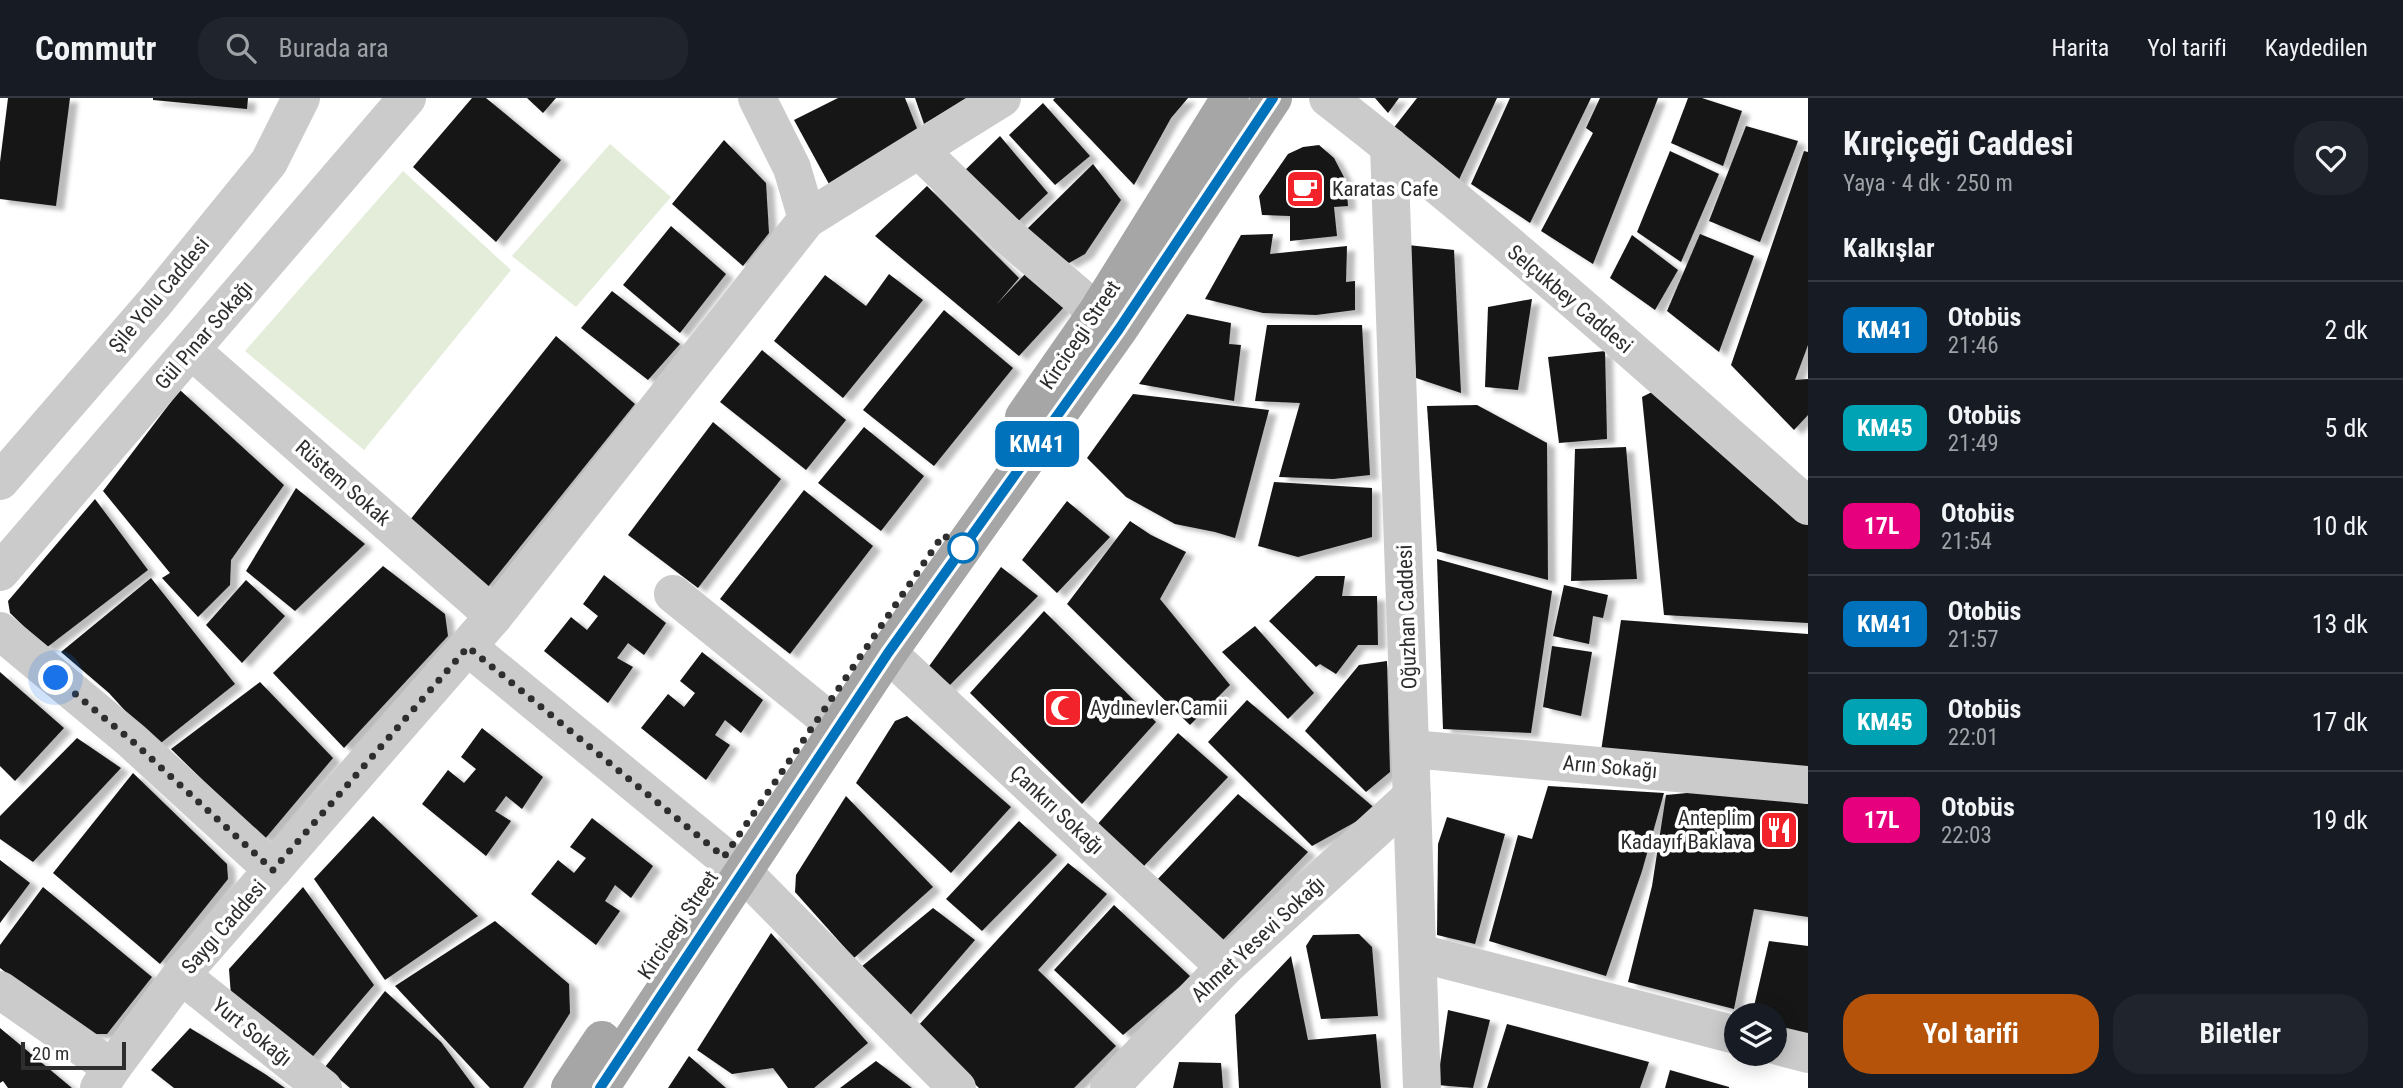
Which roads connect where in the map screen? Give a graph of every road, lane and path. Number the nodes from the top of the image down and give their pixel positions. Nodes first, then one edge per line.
1 (301, 98) edge
2 (407, 98) edge
3 (757, 98) edge
4 (1002, 98) edge
5 (1230, 98) edge
6 (1273, 98) edge
7 (1328, 98) edge
8 (1389, 146) junction
9 (919, 150) junction
10 (807, 219) junction
11 (1097, 312) junction
12 (191, 350) junction
13 (0, 481) edge
14 (1808, 506) edge
15 (0, 572) edge
16 (673, 594) dead end
17 (494, 616) junction
18 (0, 631) edge
19 (468, 647) junction
20 (888, 653) junction
21 (820, 713) junction
22 (1412, 749) junction
23 (1808, 785) edge
24 (1412, 796) junction
25 (733, 864) junction
26 (273, 870) junction
27 (1419, 953) junction
28 (1225, 967) junction
29 (181, 975) junction
30 (0, 990) edge
31 (1724, 1032) edge
32 (1148, 1047) junction
33 (1787, 1048) edge
34 (1808, 1054) edge
35 (105, 1078) edge
36 (323, 1088) edge
37 (570, 1088) edge
38 (600, 1088) edge
39 (957, 1088) edge
40 (1110, 1088) edge
41 (1150, 1088) edge
42 (1422, 1088) edge

1 - 13 street, Şile Yolu Caddesi
2 - 12 street, Gül Pınar Sokağı
3 - 10 street
4 - 9 street
5 - 11 main road, Kircicegi Street
6 - 20 main road
7 - 8 street, Selçukbey Caddesi
8 - 14 street, Selçukbey Caddesi
8 - 22 street, Oğuzhan Caddesi
9 - 10 street
9 - 11 street
10 - 17 street, Saygı Caddesi
11 - 21 main road, Kircicegi Street
12 - 15 street, Gül Pınar Sokağı
12 - 17 street, Rüstem Sokak
16 - 21 street
17 - 19 street, Saygı Caddesi
18 - 26 street
19 - 25 street
19 - 26 street, Saygı Caddesi
20 - 25 main road
20 - 28 street, Çankırı Sokağı
21 - 25 main road, Kircicegi Street
22 - 23 street, Arın Sokağı
22 - 24 street, Oğuzhan Caddesi
24 - 27 street, Oğuzhan Caddesi
24 - 28 street, Ahmet Yesevi Sokağı
25 - 37 main road, Kircicegi Street
25 - 38 main road
25 - 39 street
26 - 29 street, Saygı Caddesi
27 - 31 street
27 - 42 street, Oğuzhan Caddesi
28 - 32 street, Ahmet Yesevi Sokağı
29 - 35 street, Saygı Caddesi
29 - 36 street, Yurt Sokağı
30 - 35 street
32 - 40 street, Ahmet Yesevi Sokağı
32 - 41 street
33 - 34 street

